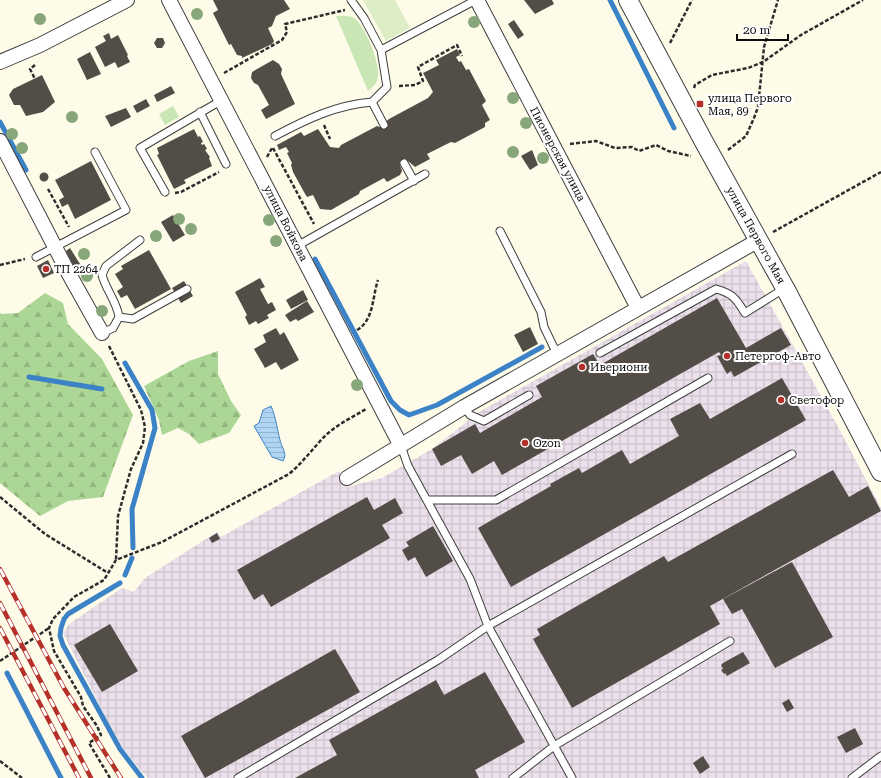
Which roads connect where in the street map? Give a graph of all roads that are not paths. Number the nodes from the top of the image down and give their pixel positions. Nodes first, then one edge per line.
1 (127, 0) edge
2 (169, 0) edge
3 (351, 0) edge
4 (476, 0) edge
5 (628, 0) edge
6 (381, 50) junction
7 (0, 62) edge
8 (222, 100) junction
9 (372, 102) junction
10 (200, 112) junction
11 (384, 125) dead end
12 (275, 136) road end
13 (0, 141) edge
14 (95, 152) dead end
15 (404, 163) dead end
16 (226, 164) road end
17 (425, 174) dead end
18 (414, 181) junction
19 (165, 192) road end
20 (500, 231) dead end
21 (140, 240) dead end
22 (759, 240) junction
23 (297, 246) junction
24 (56, 248) junction
25 (36, 257) road end
26 (785, 288) junction
27 (187, 289) dead end
28 (638, 308) junction
29 (119, 317) junction
30 (102, 333) joint
31 (600, 353) dead end
32 (557, 354) junction
33 (708, 378) dead end
34 (529, 395) dead end
35 (464, 407) junction
36 (401, 446) junction
37 (792, 454) dead end
38 (881, 472) edge
39 (347, 478) dead end
40 (427, 500) junction
41 (488, 626) junction
42 (730, 641) dead end
43 (554, 746) junction
44 (881, 756) edge
45 (238, 778) edge
46 (513, 778) edge
47 (572, 778) edge
48 (852, 778) edge

1 - 7 street
2 - 8 street, улица Войкова
3 - 6 lane
4 - 6 lane
4 - 28 street, Пионерская улица
5 - 22 street, улица Первого Мая
6 - 9 lane
8 - 10 lane
8 - 23 street, улица Войкова
9 - 11 lane
9 - 12 lane
10 - 16 lane
10 - 19 lane
13 - 24 street
14 - 24 lane
15 - 18 lane
17 - 18 lane
18 - 23 lane
20 - 32 lane
21 - 29 lane
22 - 26 street, улица Первого Мая
22 - 28 street
23 - 36 street, улица Войкова
24 - 25 lane
24 - 30 street
26 - 31 lane
26 - 38 street, улица Первого Мая
27 - 29 lane
28 - 32 street
29 - 30 lane
32 - 35 street
33 - 40 lane
34 - 35 lane
35 - 36 street
36 - 39 street
36 - 40 lane
37 - 41 lane
40 - 41 lane
41 - 43 lane
41 - 45 lane
42 - 43 lane
43 - 46 lane
43 - 47 lane
44 - 48 lane

